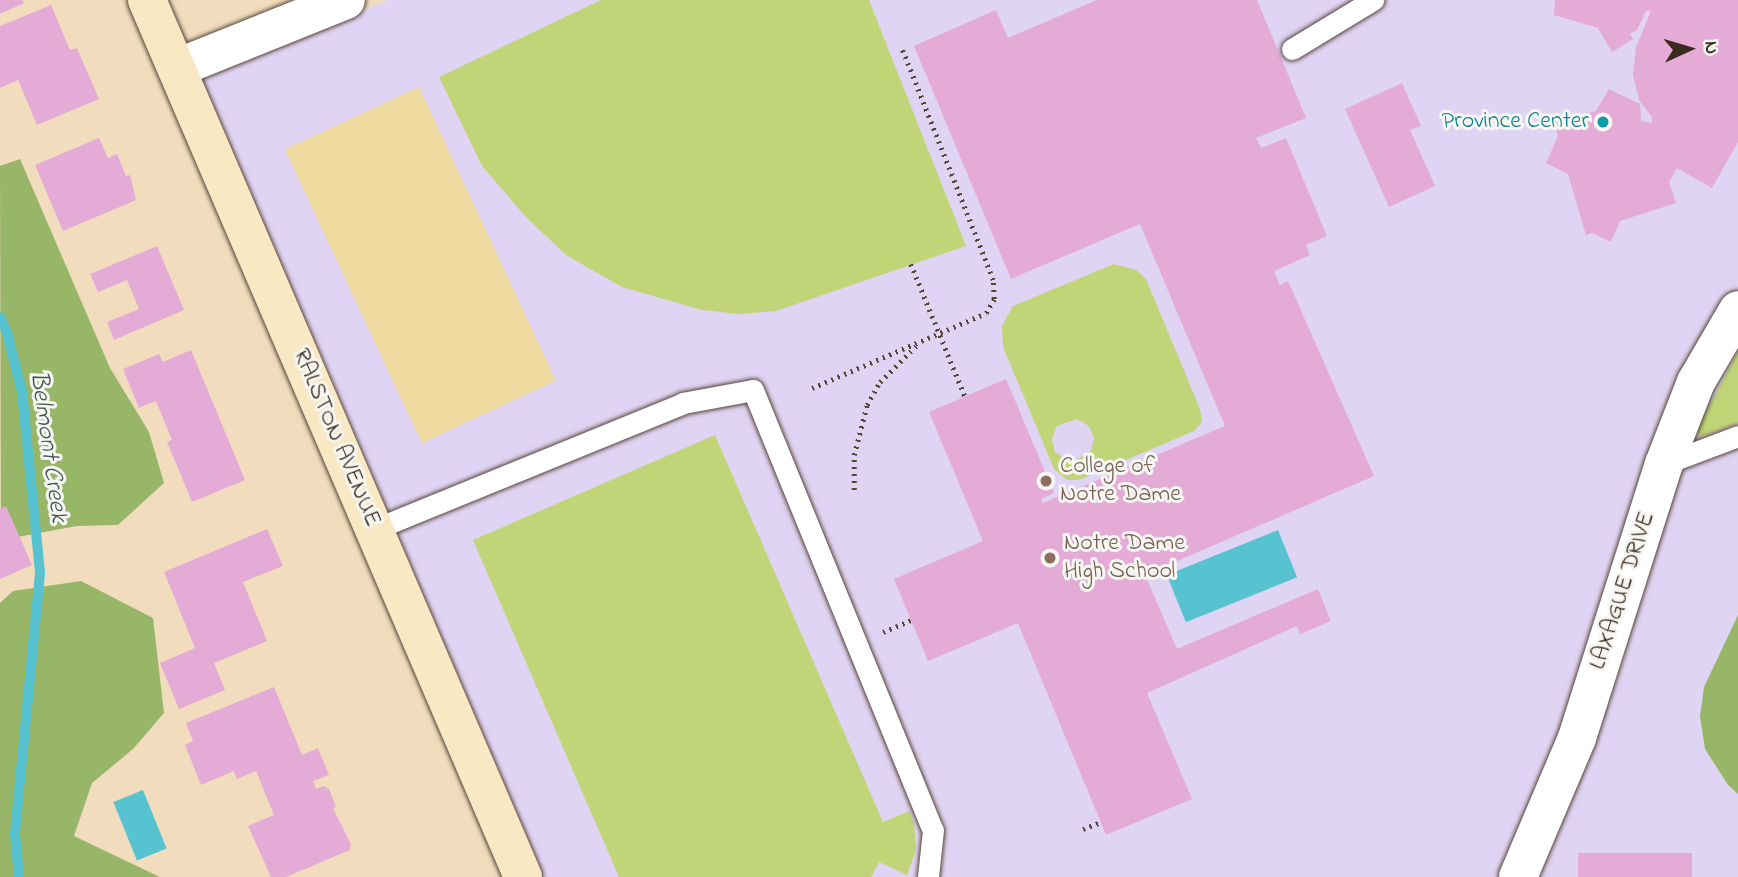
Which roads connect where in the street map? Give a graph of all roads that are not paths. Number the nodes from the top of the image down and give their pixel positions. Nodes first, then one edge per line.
1 (147, 0) edge
2 (346, 0) edge
3 (1373, 0) edge
4 (1292, 49) dead end
5 (177, 68) junction
6 (1738, 310) edge
7 (1738, 436) edge
8 (1664, 464) junction
9 (375, 528) junction
10 (523, 877) edge
11 (928, 877) edge
12 (1518, 877) edge

1 - 5 main road, RALSTON AVENUE
2 - 5 street
3 - 4 lane
5 - 9 main road, RALSTON AVENUE
6 - 8 street, LAXAGUE DRIVE
7 - 8 lane
8 - 12 street, LAXAGUE DRIVE
9 - 10 main road, RALSTON AVENUE
9 - 11 lane

